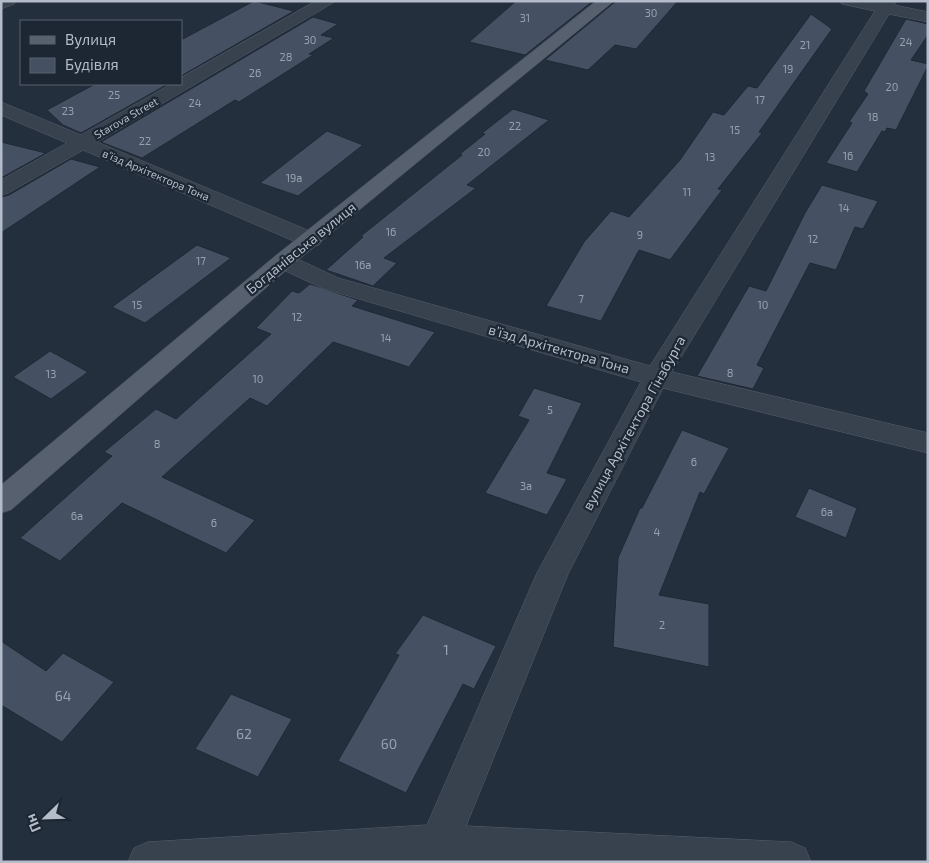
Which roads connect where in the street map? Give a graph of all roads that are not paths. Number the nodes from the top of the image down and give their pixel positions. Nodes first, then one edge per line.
1 (8, 1) edge
2 (328, 1) edge
3 (606, 1) edge
4 (848, 1) edge
5 (1, 4) edge
6 (886, 5) edge
7 (928, 17) edge
8 (182, 85) edge
9 (182, 85) edge
10 (1, 108) edge
11 (81, 143) junction
12 (1, 189) edge
13 (311, 240) junction
14 (283, 261) junction
15 (656, 377) junction
16 (928, 443) edge
17 (1, 502) edge
18 (439, 844) junction
19 (148, 862) edge
20 (791, 862) edge

1 - 5 street
2 - 9 street, Starova Street
3 - 13 main road, Богданівська вулиця
4 - 6 street
6 - 7 street
6 - 15 street, вулиця Архітектора Гінзбурга
8 - 11 street, Starova Street
10 - 11 street, в’їзд Архітектора Тона
11 - 12 street, Starova Street
11 - 13 street, в’їзд Архітектора Тона
13 - 14 main road, Богданівська вулиця
14 - 15 street, в’їзд Архітектора Тона
14 - 17 main road, Богданівська вулиця
15 - 16 street, в’їзд Архітектора Тона
15 - 18 street, вулиця Архітектора Гінзбурга
18 - 19 street
18 - 20 street

